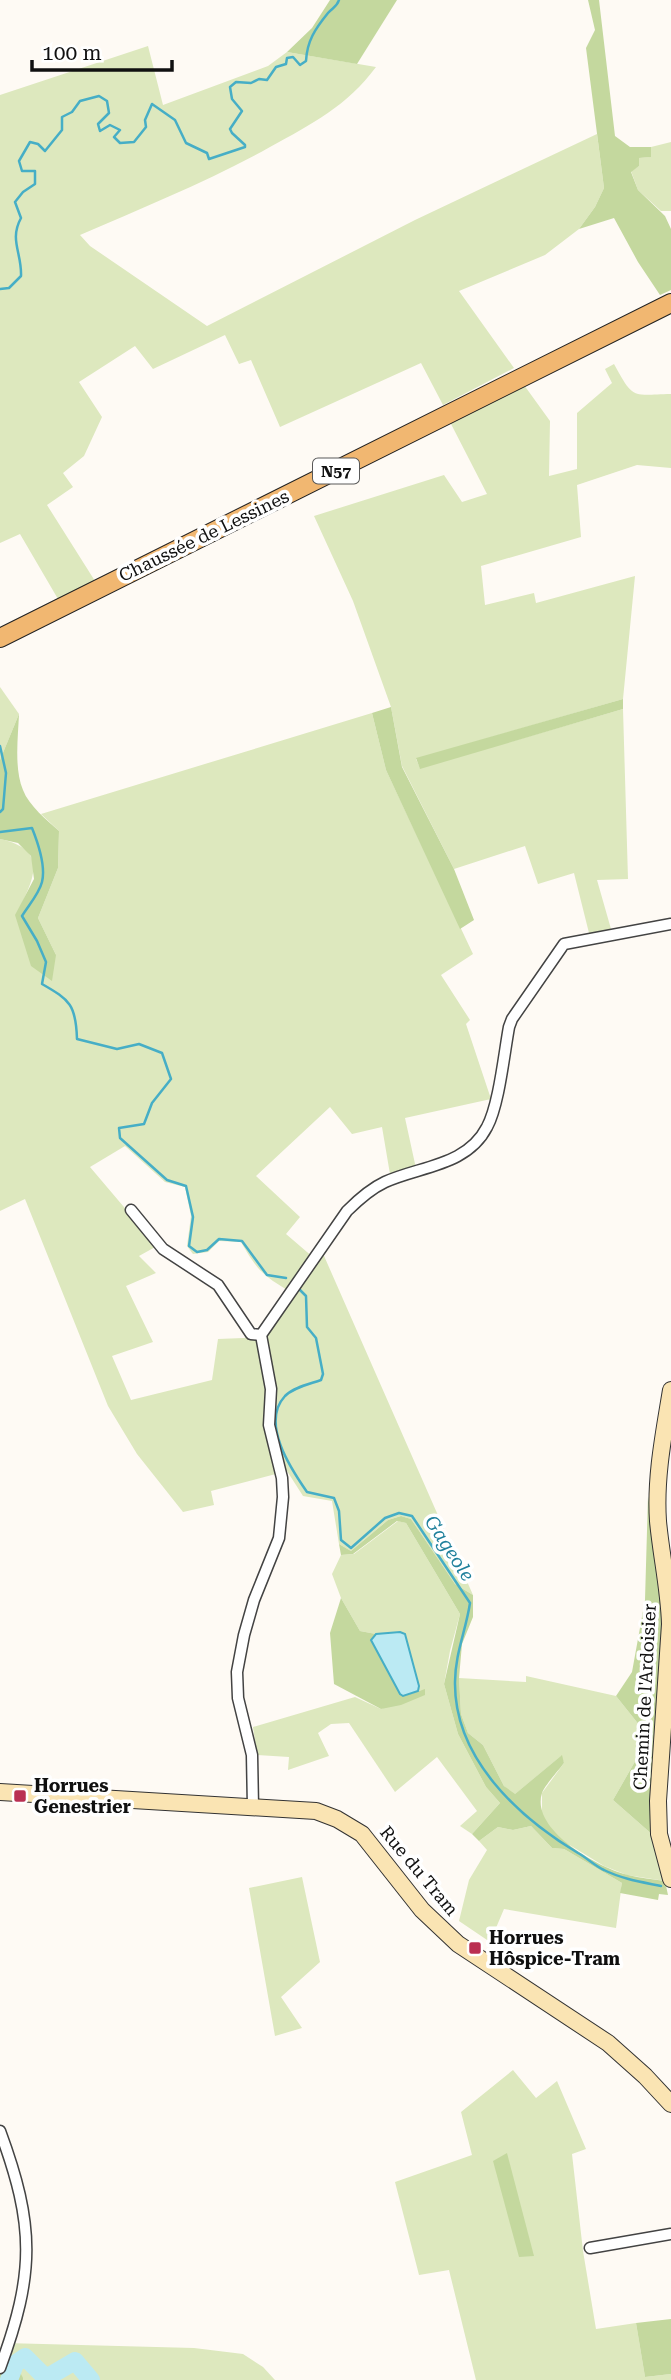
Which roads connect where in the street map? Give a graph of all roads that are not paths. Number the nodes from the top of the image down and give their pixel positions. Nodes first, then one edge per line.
1 (671, 303) edge
2 (0, 638) edge
3 (671, 924) edge
4 (131, 1210) dead end
5 (261, 1335) junction
6 (671, 1390) edge
7 (0, 1792) edge
8 (253, 1807) junction
9 (671, 1879) edge
10 (671, 2104) edge
11 (0, 2131) edge
12 (671, 2234) edge
13 (590, 2248) dead end
14 (0, 2368) edge

1 - 2 main road, Chaussée de Lessines / N57
3 - 5 street
4 - 5 street
5 - 8 street
6 - 9 street, Chemin de l'Ardoisier
7 - 8 street, Rue du Tram
8 - 10 street, Rue du Tram
11 - 14 street
12 - 13 street

